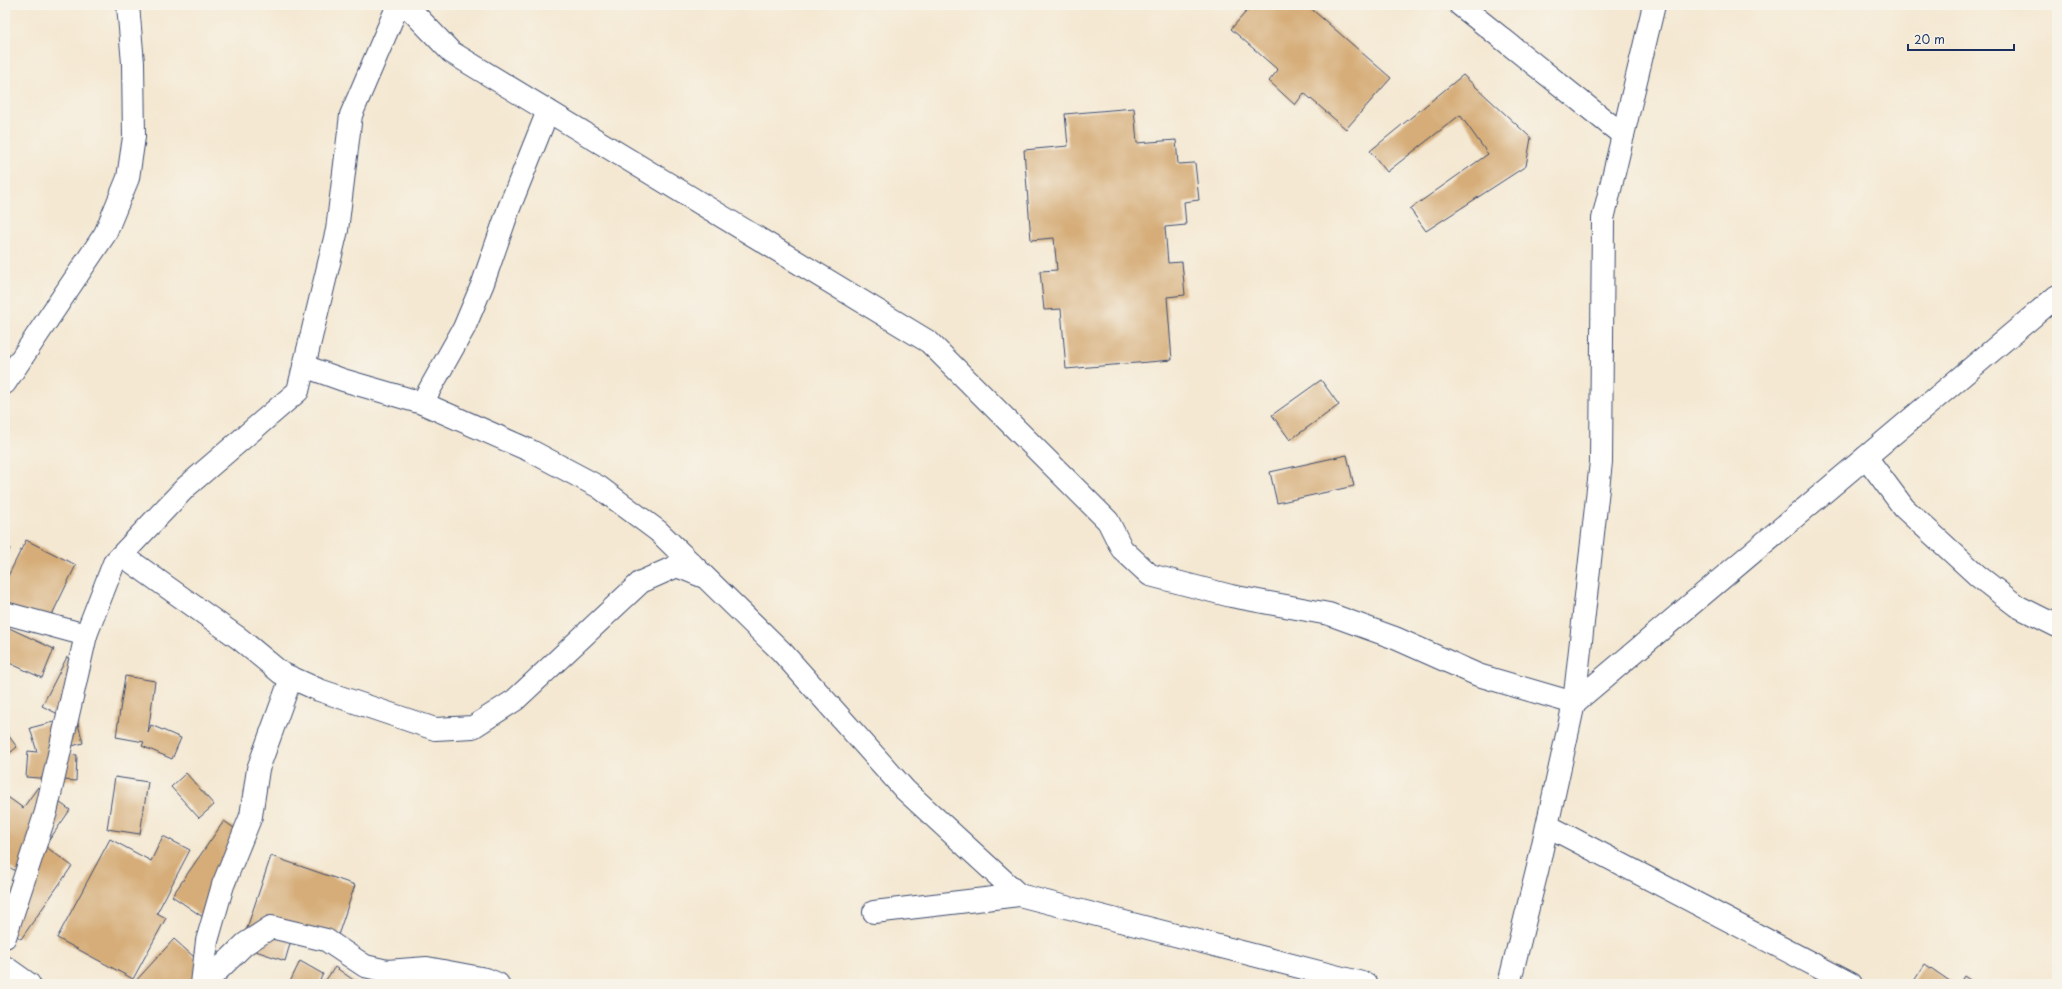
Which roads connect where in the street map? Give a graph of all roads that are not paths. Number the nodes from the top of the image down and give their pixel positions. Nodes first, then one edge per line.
1 (128, 5) edge
2 (398, 5) edge
3 (406, 5) edge
4 (1460, 5) edge
5 (1654, 5) edge
6 (548, 111) junction
7 (1623, 136) junction
8 (2057, 296) edge
9 (304, 366) junction
10 (5, 383) edge
11 (422, 403) junction
12 (1866, 457) junction
13 (122, 555) junction
14 (707, 578) junction
15 (5, 613) edge
16 (2057, 626) edge
17 (86, 635) junction
18 (291, 678) junction
19 (1574, 703) junction
20 (1548, 826) junction
21 (1019, 895) junction
22 (874, 912) dead end
23 (5, 937) edge
24 (5, 967) edge
25 (29, 984) edge
26 (203, 984) edge
27 (498, 984) edge
28 (1366, 984) edge
29 (1509, 984) edge
30 (1852, 984) edge

1 - 10 street
2 - 9 street
3 - 6 street
4 - 7 street
5 - 7 street
6 - 11 street
6 - 19 street
7 - 19 street
8 - 12 street
9 - 11 street
9 - 13 street
11 - 14 street
12 - 16 street
12 - 19 street
13 - 17 street
13 - 18 street
14 - 18 street
14 - 21 street
15 - 17 street
17 - 23 street
18 - 26 street
19 - 20 street
20 - 29 street
20 - 30 street
21 - 22 street
21 - 28 street
24 - 25 street
26 - 27 street

